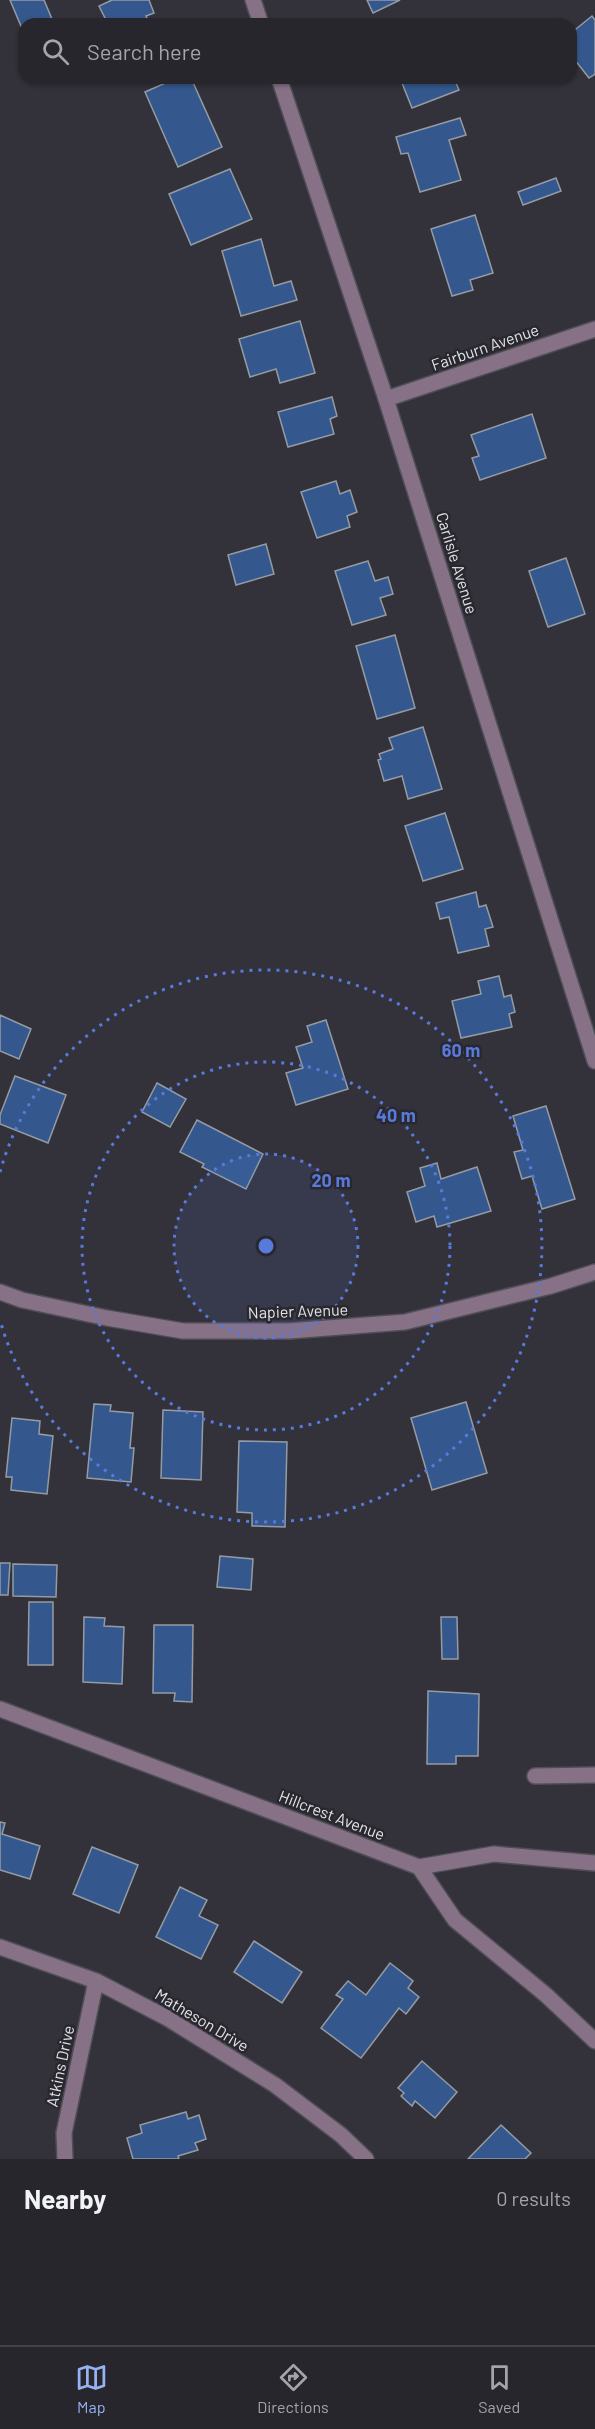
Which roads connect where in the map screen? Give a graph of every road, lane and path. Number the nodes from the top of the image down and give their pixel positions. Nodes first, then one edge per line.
1 (254, 0) edge
2 (259, 18) edge
3 (281, 84) edge
4 (595, 329) edge
5 (386, 399) junction
6 (595, 1061) edge
7 (595, 1272) edge
8 (0, 1292) edge
9 (0, 1709) edge
10 (595, 1775) edge
11 (535, 1776) dead end
12 (595, 1863) edge
13 (419, 1867) junction
14 (0, 1947) edge
15 (96, 1981) junction
16 (595, 2041) edge
17 (65, 2159) edge
18 (366, 2159) edge

1 - 2 street
3 - 5 street, Carlisle Avenue
4 - 5 street, Fairburn Avenue
5 - 6 street, Carlisle Avenue
7 - 8 street, Napier Avenue
9 - 13 street, Hillcrest Avenue
10 - 11 street
12 - 13 street
13 - 16 street
14 - 15 street, Matheson Drive
15 - 17 street, Atkins Drive
15 - 18 street, Matheson Drive

